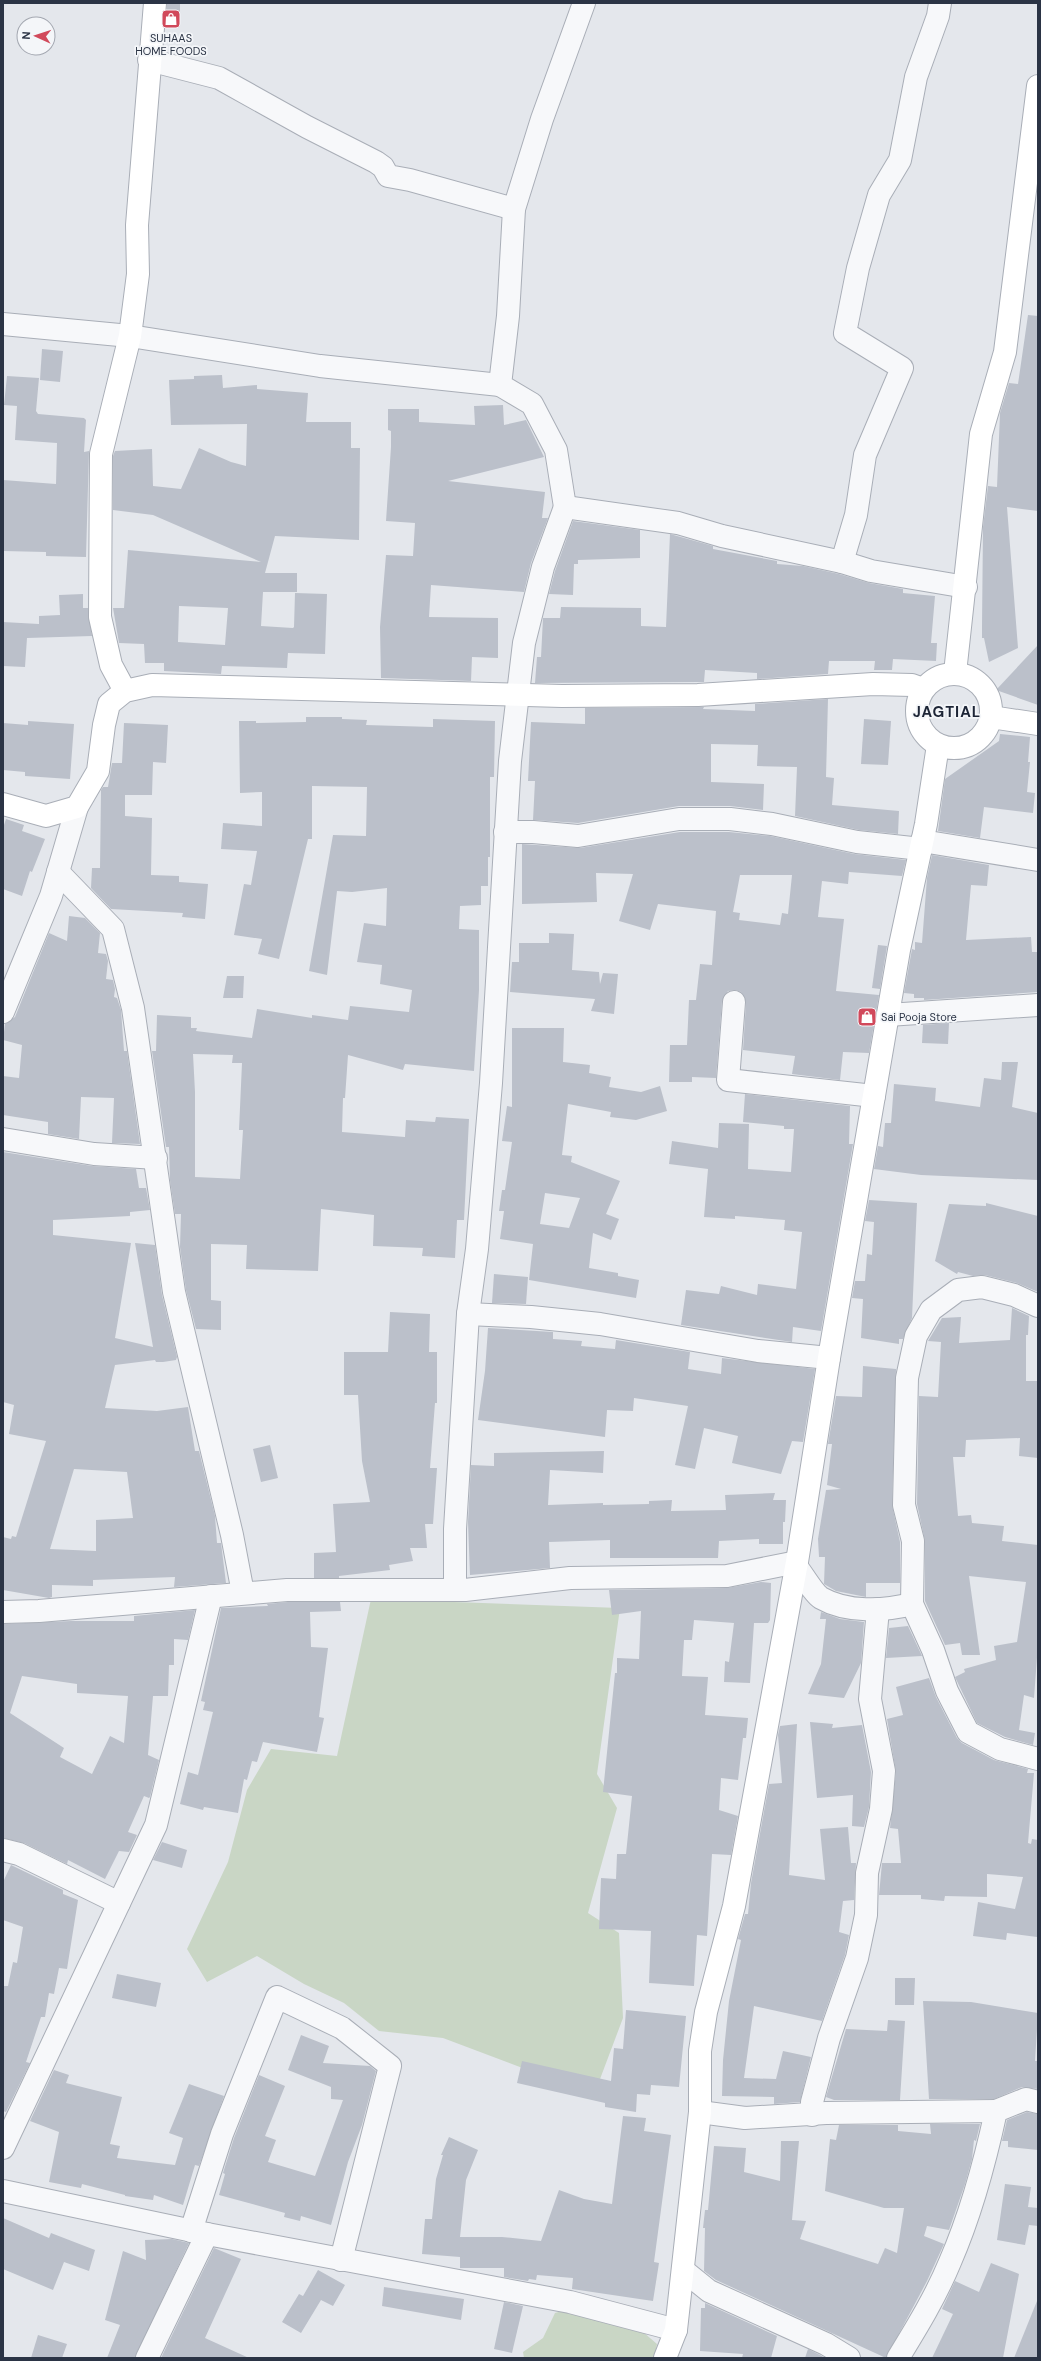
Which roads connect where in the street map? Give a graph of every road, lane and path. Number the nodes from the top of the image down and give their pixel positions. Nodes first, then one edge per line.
1 (155, 3) edge
2 (584, 3) edge
3 (940, 3) edge
4 (149, 60) junction
5 (1038, 86) edge
6 (514, 209) junction
7 (3, 324) edge
8 (130, 336) junction
9 (500, 385) junction
10 (565, 507) junction
11 (842, 562) junction
12 (966, 587) junction
13 (955, 673) junction
14 (923, 689) junction
15 (125, 691) junction
16 (519, 695) junction
17 (990, 717) junction
18 (1038, 724) edge
19 (938, 744) junction
20 (3, 804) edge
21 (77, 807) junction
22 (505, 832) junction
23 (922, 845) junction
24 (1038, 860) edge
25 (58, 872) junction
26 (734, 1002) dead end
27 (1038, 1005) edge
28 (3, 1012) edge
29 (888, 1016) junction
30 (874, 1096) junction
31 (3, 1139) edge
32 (156, 1158) junction
33 (1038, 1306) edge
34 (468, 1314) junction
35 (829, 1358) junction
36 (797, 1564) junction
37 (455, 1590) junction
38 (243, 1593) junction
39 (211, 1596) junction
40 (912, 1604) junction
41 (878, 1609) junction
42 (3, 1612) edge
43 (1038, 1759) edge
44 (3, 1850) edge
45 (119, 1903) junction
46 (1038, 2102) edge
47 (996, 2111) junction
48 (700, 2112) junction
49 (812, 2115) junction
50 (3, 2148) edge
51 (3, 2191) edge
52 (199, 2233) junction
53 (341, 2260) junction
54 (683, 2270) junction
55 (676, 2330) junction
56 (147, 2358) edge
57 (665, 2358) edge
58 (681, 2358) edge
59 (850, 2358) edge
60 (898, 2358) edge

1 - 4 main road
2 - 6 street
3 - 11 street
4 - 6 street
4 - 8 main road
5 - 12 main road
6 - 9 street
7 - 8 street
8 - 9 street
8 - 15 main road
9 - 10 street
10 - 11 street
10 - 16 street
11 - 12 street
12 - 13 main road
13 - 14 main road
13 - 17 main road
14 - 16 main road
14 - 19 main road
15 - 16 main road
15 - 21 main road
16 - 22 street
17 - 18 main road
17 - 19 main road
19 - 23 main road
20 - 21 main road
21 - 25 street
22 - 23 street
22 - 34 street
23 - 24 street
23 - 29 main road
25 - 28 street
25 - 32 street
26 - 30 street
27 - 29 street
29 - 30 main road
30 - 35 main road
31 - 32 street
32 - 38 street
33 - 40 street
34 - 35 street
34 - 37 street
35 - 36 main road
36 - 37 street
36 - 41 street
36 - 48 main road
37 - 38 street
38 - 39 street
39 - 42 street
39 - 45 street
40 - 41 street
40 - 43 street
41 - 49 street
44 - 45 street
45 - 50 street
46 - 47 street
47 - 49 street
47 - 60 street
48 - 49 street
48 - 54 main road
51 - 52 street
52 - 53 street
52 - 53 street
52 - 56 street
53 - 55 street
54 - 55 main road
54 - 59 street
55 - 57 main road
55 - 58 main road

